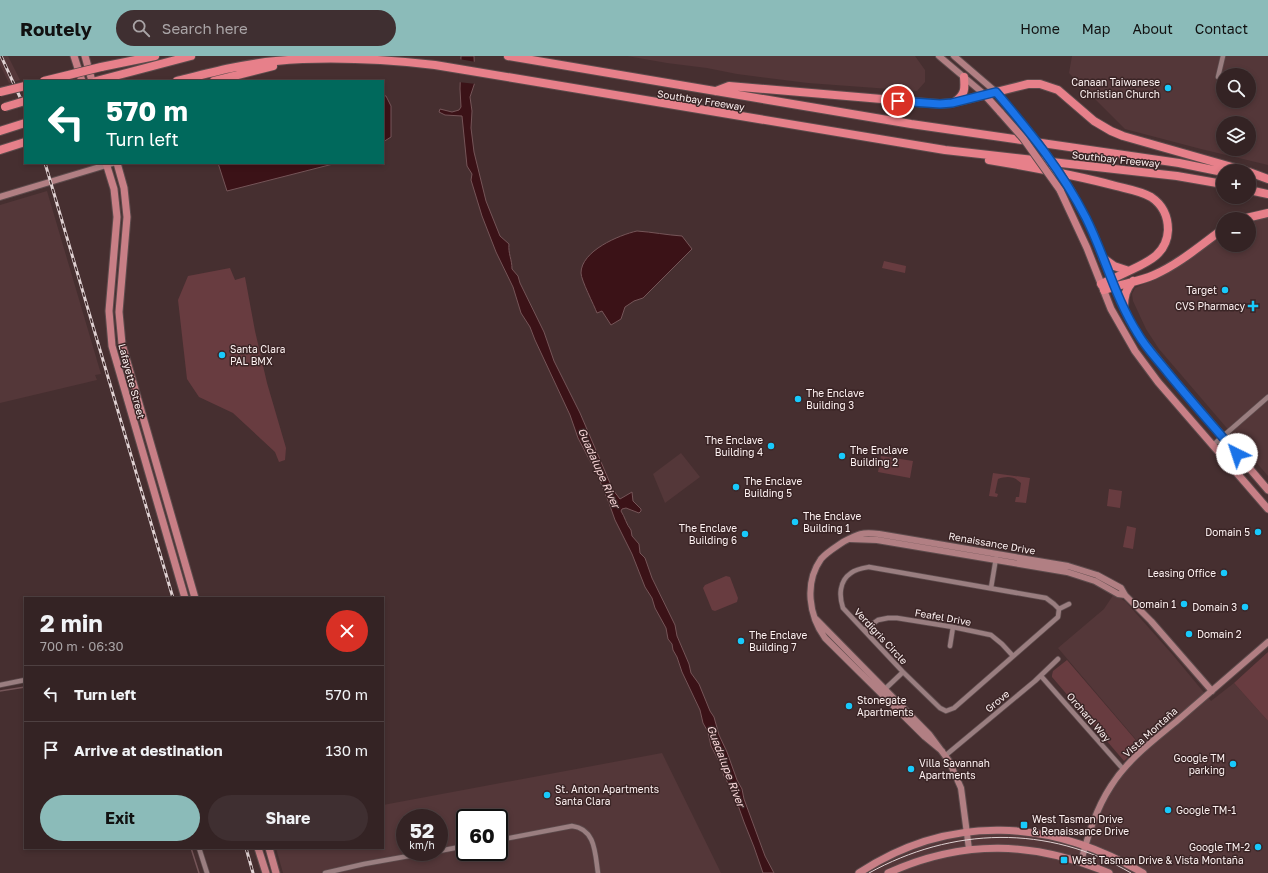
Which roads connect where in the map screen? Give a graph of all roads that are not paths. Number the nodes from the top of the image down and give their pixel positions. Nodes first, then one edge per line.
1 (74, 56) edge
2 (85, 56) edge
3 (155, 56) edge
4 (191, 56) edge
5 (508, 56) edge
6 (939, 56) edge
7 (954, 56) edge
8 (1224, 56) edge
9 (306, 58) junction
10 (1221, 68) edge
11 (964, 77) junction
12 (48, 80) edge
13 (82, 80) edge
14 (92, 80) edge
15 (100, 80) edge
16 (181, 80) edge
17 (218, 80) edge
18 (24, 86) edge
19 (714, 91) junction
20 (0, 92) edge
21 (996, 92) junction
22 (984, 94) junction
23 (24, 101) edge
24 (952, 103) junction
25 (3, 108) edge
26 (24, 123) edge
27 (0, 130) edge
28 (24, 142) edge
29 (0, 150) edge
30 (945, 150) junction
31 (109, 164) edge
32 (117, 164) edge
33 (1222, 164) edge
34 (1216, 171) edge
35 (1256, 174) edge
36 (1256, 177) edge
37 (1268, 179) edge
38 (1216, 183) edge
39 (1256, 191) edge
40 (1268, 194) edge
41 (0, 197) edge
42 (1268, 213) edge
43 (1256, 216) edge
44 (1216, 234) edge
45 (1103, 258) junction
46 (1129, 271) junction
47 (1133, 282) junction
48 (1113, 283) junction
49 (1102, 287) junction
50 (1124, 307) junction
51 (1268, 397) edge
52 (1222, 437) junction
53 (1212, 445) junction
54 (1268, 490) edge
55 (1268, 510) edge
56 (996, 557) junction
57 (991, 588) junction
58 (185, 597) edge
59 (195, 597) edge
60 (1069, 604) dead end
61 (1059, 609) junction
62 (953, 627) junction
63 (864, 630) junction
64 (1268, 642) edge
65 (950, 646) dead end
66 (1014, 656) junction
67 (1058, 659) dead end
68 (902, 672) junction
69 (1042, 676) junction
70 (24, 680) edge
71 (0, 684) edge
72 (883, 691) junction
73 (1212, 691) junction
74 (944, 753) junction
75 (1123, 769) junction
76 (967, 832) junction
77 (508, 838) edge
78 (1086, 845) junction
79 (199, 849) edge
80 (258, 849) edge
81 (269, 849) edge
82 (969, 849) junction
83 (396, 858) edge
84 (1081, 862) junction
85 (206, 873) edge
86 (266, 873) edge
87 (276, 873) edge
88 (325, 873) edge
89 (598, 873) edge
90 (859, 873) edge
91 (888, 873) edge
92 (1109, 873) edge
93 (1143, 873) edge

1 - 13 main road
2 - 14 main road
3 - 12 highway, bridge
4 - 15 highway
5 - 19 highway, Southbay Freeway
6 - 11 street
7 - 21 street
8 - 10 street
9 - 16 highway, Southbay Freeway
9 - 17 highway
9 - 30 highway, Southbay Freeway
11 - 22 street
11 - 24 highway
18 - 20 highway, bridge
19 - 24 highway
19 - 34 highway, Southbay Freeway
21 - 22 highway
21 - 33 highway
21 - 45 main road, bridge
22 - 24 highway
22 - 49 main road, bridge
23 - 25 highway, bridge
26 - 27 highway
28 - 29 highway
30 - 38 highway, Southbay Freeway
30 - 46 highway
31 - 41 street
31 - 58 main road, Lafayette Street
32 - 59 main road, Lafayette Street
35 - 37 highway
36 - 37 highway
39 - 40 highway
42 - 43 highway
44 - 47 highway
45 - 46 highway
45 - 48 main road
46 - 48 highway
47 - 48 highway
47 - 50 highway
48 - 49 highway
48 - 50 main road
49 - 53 main road
50 - 52 main road
51 - 52 street
52 - 53 street
52 - 54 main road
53 - 55 main road
56 - 57 street
56 - 72 street, Renaissance Drive
56 - 73 street, Renaissance Drive
57 - 61 street, Verdigris Circle
57 - 63 street, Verdigris Circle
60 - 61 street
61 - 66 street, Verdigris Circle
62 - 63 street, Feafel Drive
62 - 65 street
62 - 66 street, Feafel Drive
63 - 68 street, Verdigris Circle
64 - 73 street, Vista Montaña
66 - 68 street, Verdigris Circle
67 - 69 street, Grove
68 - 72 street
69 - 74 street, Grove
69 - 75 street, Orchard Way
70 - 71 street
72 - 74 street, Renaissance Drive
73 - 75 street, Vista Montaña
74 - 76 street, Renaissance Drive
75 - 78 street, Vista Montaña
76 - 78 main road
76 - 82 street, Renaissance Drive
76 - 90 main road
77 - 89 street
78 - 84 street, Vista Montaña
78 - 93 main road
79 - 85 street
80 - 86 main road
81 - 87 main road
82 - 84 main road
82 - 91 main road
83 - 88 street
84 - 92 main road

